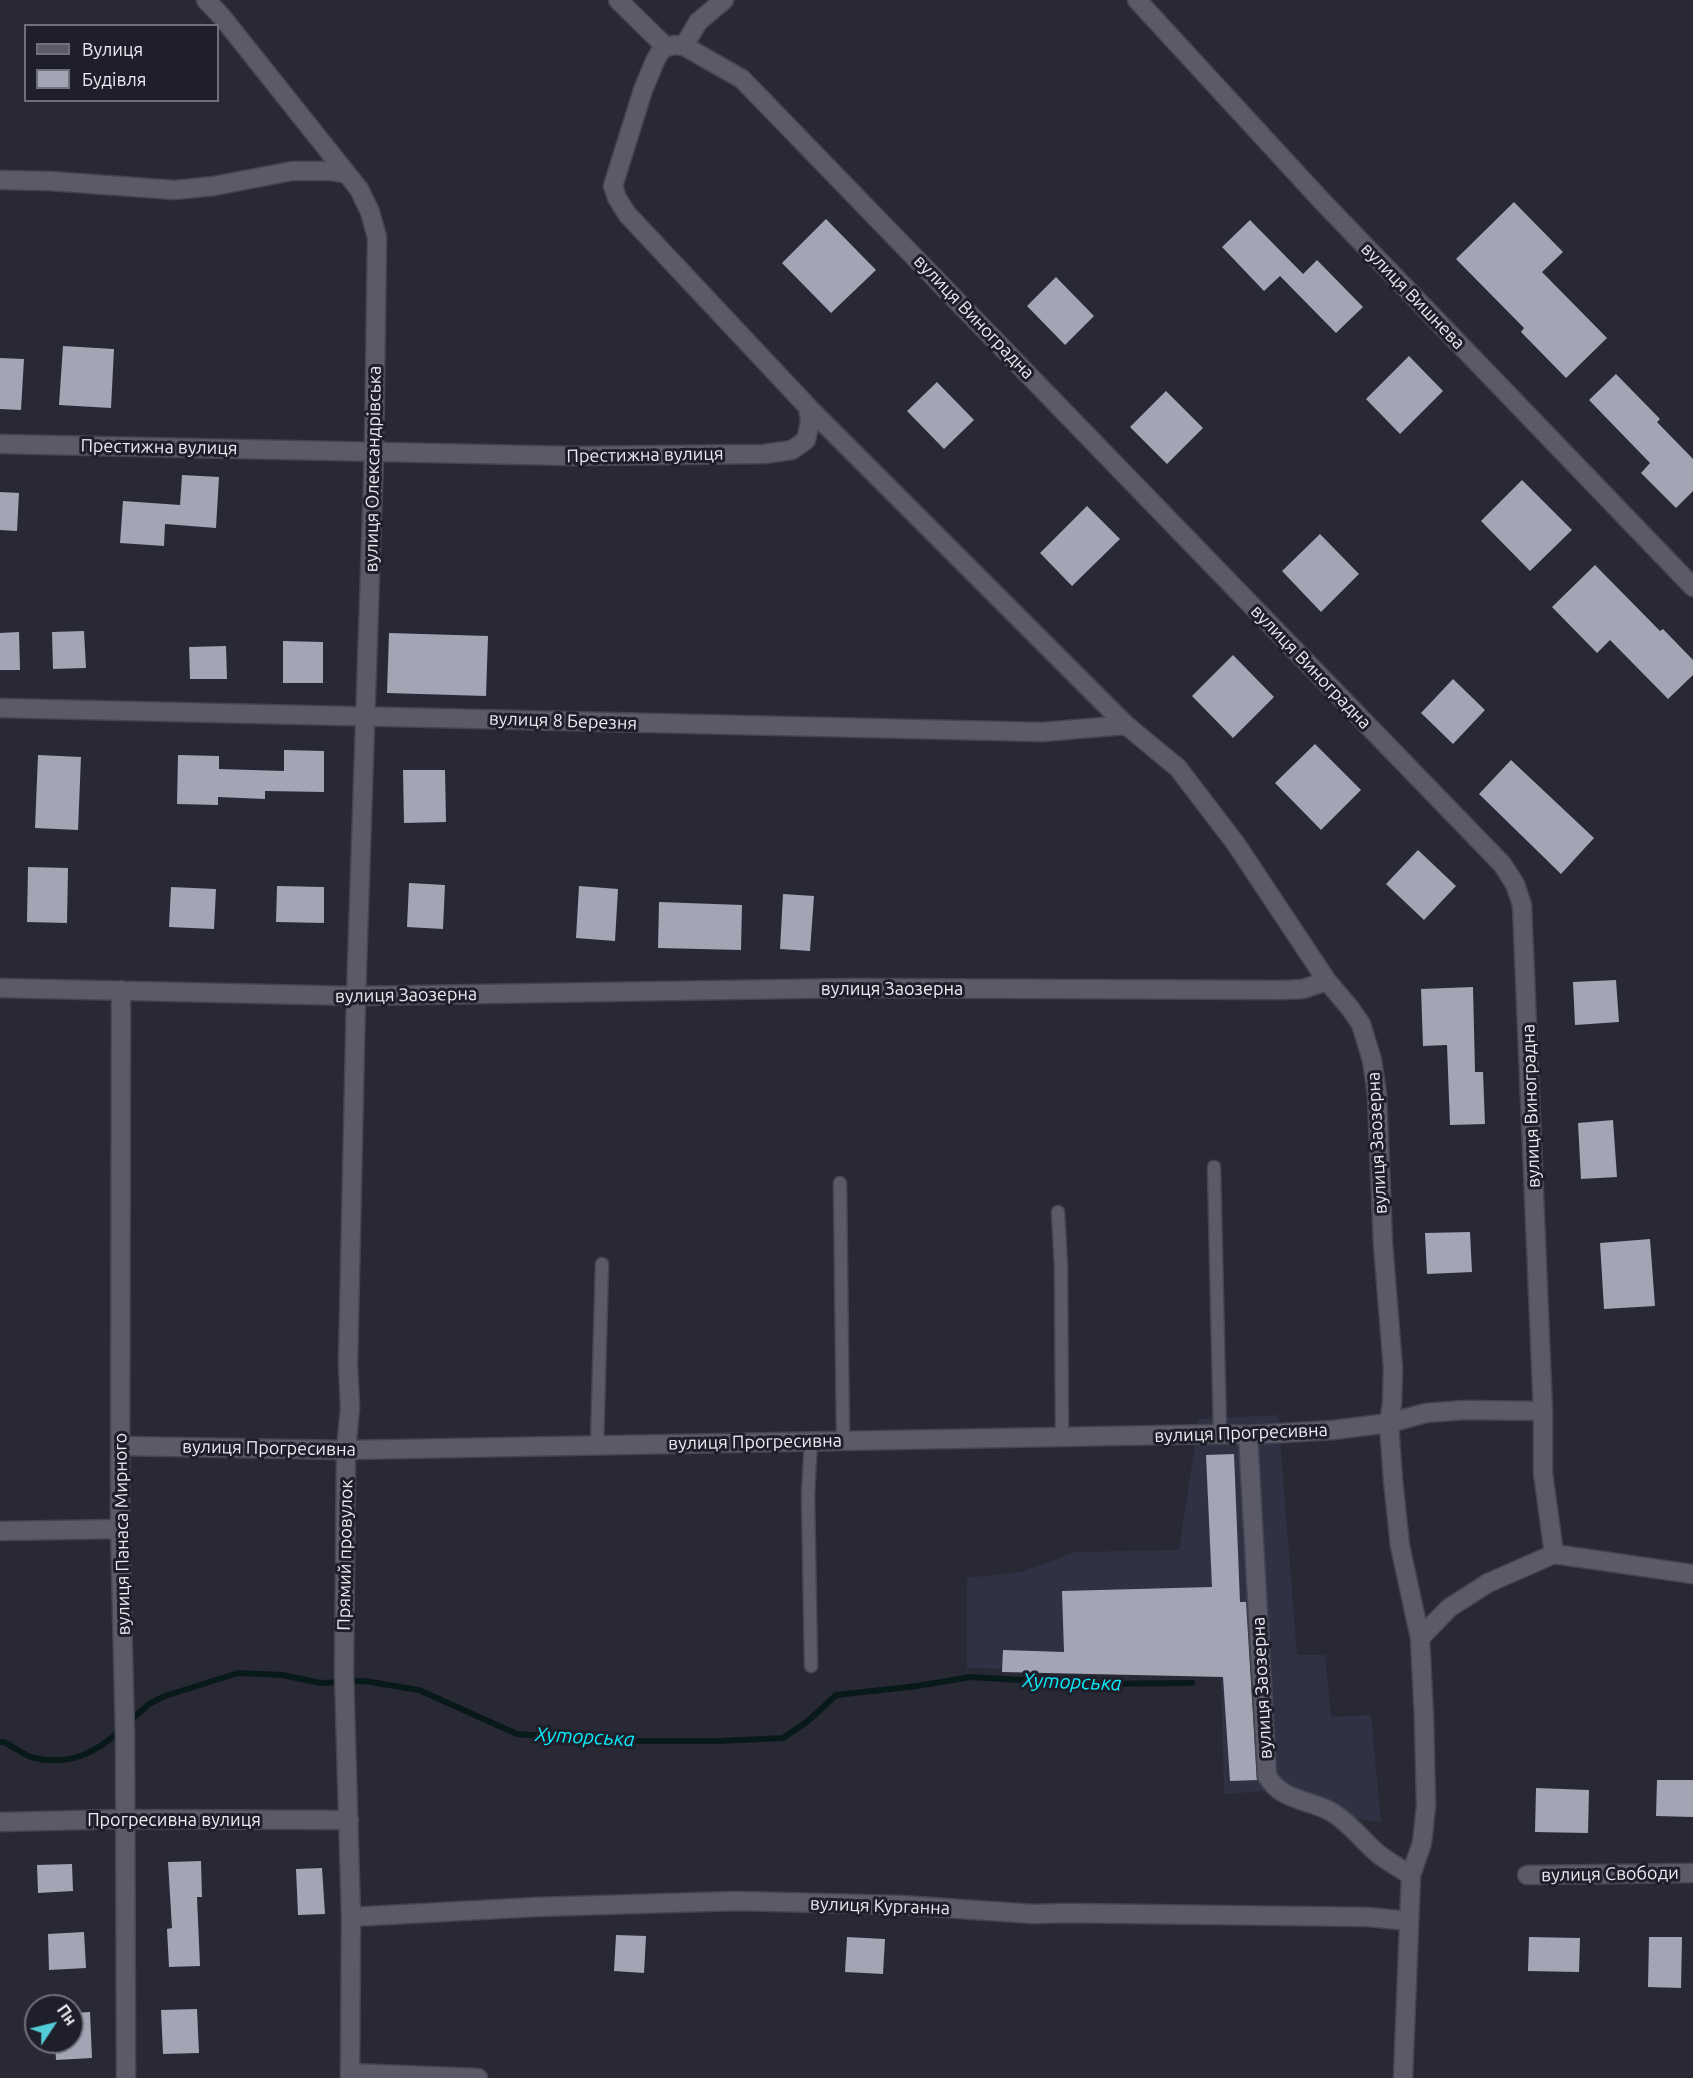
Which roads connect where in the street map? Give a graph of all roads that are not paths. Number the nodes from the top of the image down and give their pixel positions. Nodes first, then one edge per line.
1 (206, 0) edge
2 (618, 0) edge
3 (724, 0) edge
4 (1137, 0) edge
5 (675, 46) junction
6 (346, 174) junction
7 (0, 180) edge
8 (808, 407) junction
9 (0, 444) edge
10 (374, 453) junction
11 (1693, 586) edge
12 (0, 708) edge
13 (366, 715) junction
14 (1126, 725) junction
15 (1327, 981) junction
16 (0, 988) edge
17 (121, 990) junction
18 (356, 996) junction
19 (1214, 1167) dead end
20 (840, 1183) dead end
21 (1058, 1212) dead end
22 (602, 1264) dead end
23 (1543, 1411) junction
24 (1389, 1423) junction
25 (1220, 1434) junction
26 (1248, 1435) junction
27 (1062, 1437) junction
28 (843, 1440) junction
29 (811, 1441) junction
30 (597, 1444) junction
31 (120, 1446) junction
32 (346, 1450) junction
33 (120, 1529) junction
34 (0, 1531) edge
35 (1554, 1554) junction
36 (1693, 1574) edge
37 (1420, 1638) junction
38 (811, 1666) dead end
39 (125, 1819) junction
40 (349, 1820) junction
41 (0, 1822) edge
42 (1693, 1873) edge
43 (1411, 1875) junction
44 (1527, 1875) dead end
45 (351, 1917) junction
46 (1409, 1921) junction
47 (350, 2076) edge
48 (126, 2078) edge
49 (478, 2078) edge
50 (1403, 2078) edge

1 - 6 street, вулиця Олександрівська
2 - 5 street, вулиця Виноградна
3 - 5 street
4 - 11 street, вулиця Вишнева
5 - 8 street
5 - 23 street, вулиця Виноградна
6 - 7 street
6 - 10 street, вулиця Олександрівська
8 - 10 street, Престижна вулиця
8 - 14 street
9 - 10 street, Престижна вулиця
10 - 13 street, вулиця Олександрівська
12 - 13 street, вулиця 8 Березня
13 - 14 street, вулиця 8 Березня
13 - 18 street, вулиця Олександрівська
14 - 15 street
15 - 18 street, вулиця Заозерна
15 - 24 street, вулиця Заозерна
16 - 17 street, вулиця Заозерна
17 - 18 street, вулиця Заозерна
17 - 31 street, вулиця Панаса Мирного
18 - 32 street, Прямий провулок
19 - 25 lane
20 - 28 lane
21 - 27 lane
22 - 30 lane
23 - 24 street, вулиця Прогресивна
23 - 35 street, вулиця Виноградна
24 - 26 street, вулиця Прогресивна
24 - 37 street, вулиця Заозерна
25 - 26 street, вулиця Прогресивна
25 - 27 street, вулиця Прогресивна
26 - 43 street, вулиця Заозерна
27 - 28 street, вулиця Прогресивна
28 - 29 street, вулиця Прогресивна
29 - 30 street, вулиця Прогресивна
29 - 38 lane
30 - 32 street, вулиця Прогресивна
31 - 32 street, вулиця Прогресивна
31 - 33 street, вулиця Панаса Мирного
32 - 40 street, Прямий провулок
33 - 34 street
33 - 39 street, вулиця Панаса Мирного
35 - 36 street
35 - 37 street
37 - 43 street, вулиця Заозерна
39 - 40 street, Прогресивна вулиця
39 - 41 street, Прогресивна вулиця
39 - 48 street, вулиця Панаса Мирного
40 - 45 street, Прямий провулок
42 - 44 street, вулиця Свободи
43 - 46 street
45 - 46 street, вулиця Курганна
45 - 47 street, Прямий провулок
46 - 50 street
47 - 49 street

